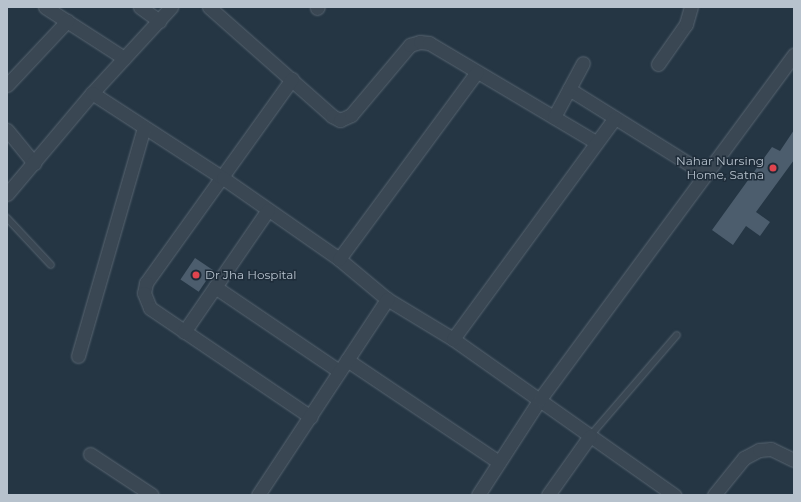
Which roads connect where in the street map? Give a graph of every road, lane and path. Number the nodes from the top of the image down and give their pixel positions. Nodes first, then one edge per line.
1 (45, 7) edge
2 (140, 7) edge
3 (171, 7) edge
4 (210, 7) edge
5 (691, 7) edge
6 (67, 21) junction
7 (159, 21) junction
8 (794, 54) edge
9 (124, 58) junction
10 (583, 63) dead end
11 (658, 64) dead end
12 (477, 72) junction
13 (292, 79) junction
14 (7, 84) edge
15 (569, 89) junction
16 (92, 93) junction
17 (554, 117) junction
18 (614, 118) junction
19 (144, 128) junction
20 (7, 130) edge
21 (596, 142) junction
22 (34, 163) junction
23 (705, 174) junction
24 (223, 178) junction
25 (7, 194) edge
26 (268, 210) junction
27 (7, 218) edge
28 (339, 259) junction
29 (51, 265) dead end
30 (215, 287) junction
31 (387, 299) junction
32 (184, 332) junction
33 (678, 335) dead end
34 (453, 339) junction
35 (78, 356) dead end
36 (347, 360) junction
37 (339, 371) junction
38 (540, 399) junction
39 (311, 417) junction
40 (590, 436) junction
41 (90, 454) dead end
42 (794, 460) edge
43 (499, 462) junction
44 (152, 495) edge
45 (258, 495) edge
46 (478, 495) edge
47 (548, 495) edge
48 (674, 495) edge
49 (714, 495) edge

1 - 6 street
2 - 7 street
3 - 7 street
4 - 13 street
5 - 11 street
6 - 9 street
6 - 14 street
7 - 9 street
8 - 23 street
9 - 16 street
10 - 15 street
12 - 13 street
12 - 17 street
12 - 28 street
13 - 24 street
15 - 17 street
15 - 18 street
16 - 19 street
16 - 22 street
17 - 21 street
18 - 21 street
18 - 23 street
19 - 24 street
19 - 35 street
20 - 22 street
21 - 34 street
22 - 25 street
23 - 38 street
24 - 26 street
24 - 32 street
26 - 28 street
26 - 30 street
27 - 29 lane
28 - 31 street
30 - 32 street
30 - 37 street
31 - 34 street
31 - 36 street
32 - 39 street
33 - 40 lane
34 - 38 street
36 - 37 street
36 - 43 street
37 - 39 street
38 - 40 street
38 - 43 street
39 - 45 street
40 - 47 street
40 - 48 street
41 - 44 street
42 - 49 street
43 - 46 street

